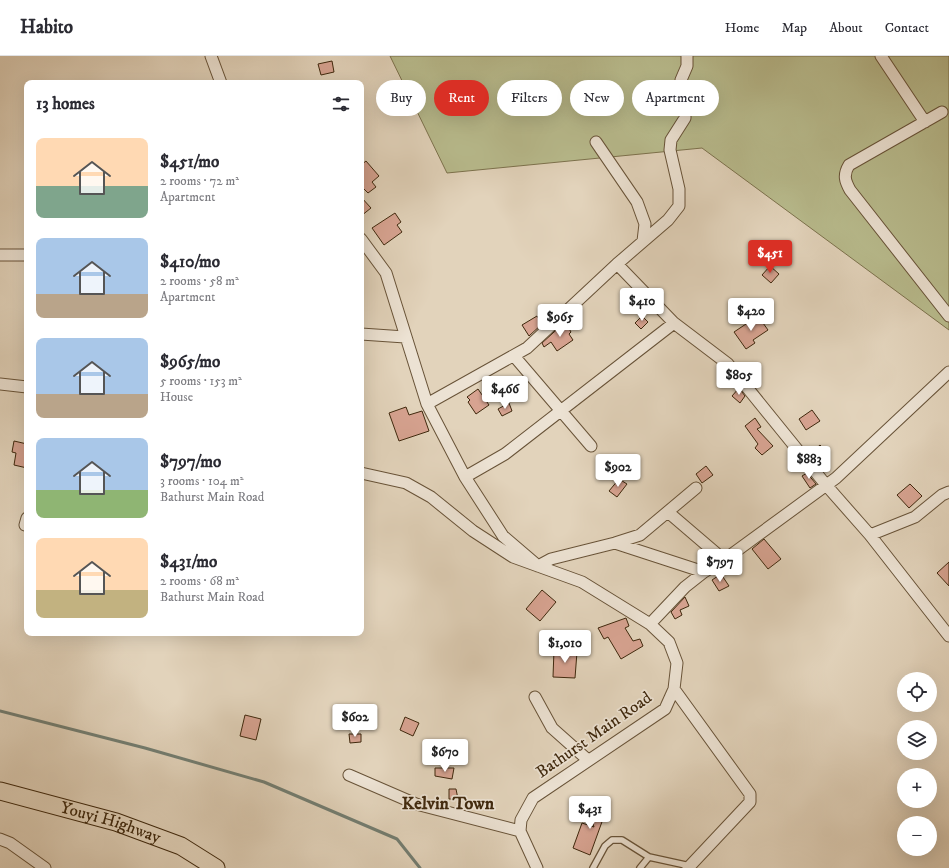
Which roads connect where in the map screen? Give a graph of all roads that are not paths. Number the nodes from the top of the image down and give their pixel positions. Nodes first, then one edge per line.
1 (211, 56) edge
2 (686, 56) edge
3 (881, 56) edge
4 (220, 80) edge
5 (942, 112) dead end
6 (925, 122) junction
7 (596, 142) dead end
8 (642, 242) junction
9 (364, 243) edge
10 (0, 255) edge
11 (24, 255) edge
12 (616, 264) junction
13 (949, 316) edge
14 (674, 323) junction
15 (364, 334) edge
16 (405, 337) junction
17 (514, 356) junction
18 (949, 372) edge
19 (0, 384) edge
20 (24, 387) edge
21 (427, 404) junction
22 (561, 411) junction
23 (591, 446) dead end
24 (364, 474) edge
25 (465, 477) junction
26 (826, 485) junction
27 (696, 488) dead end
28 (949, 492) edge
29 (668, 512) junction
30 (870, 535) junction
31 (615, 543) junction
32 (724, 560) junction
33 (538, 566) junction
34 (704, 572) junction
35 (650, 624) junction
36 (949, 636) edge
37 (674, 689) junction
38 (535, 697) dead end
39 (588, 760) junction
40 (349, 775) dead end
41 (0, 791) edge
42 (520, 831) junction
43 (0, 838) edge
44 (649, 857) junction
45 (689, 867) edge
46 (44, 868) edge
47 (216, 868) edge
48 (536, 868) edge
49 (593, 868) edge
50 (640, 868) edge

1 - 4 street
2 - 8 street
3 - 6 street
5 - 6 street
6 - 13 street
7 - 8 street
8 - 12 street
9 - 16 street
10 - 11 street
12 - 14 street
12 - 17 street
14 - 22 street
14 - 26 street
15 - 16 street
16 - 21 street
17 - 21 street
17 - 22 street
18 - 26 street
19 - 20 street
21 - 25 street
22 - 23 street
22 - 25 street
24 - 33 street, Bathurst Main Road
25 - 33 street
26 - 30 street
26 - 32 street
27 - 29 street
28 - 30 street
29 - 31 street
29 - 32 street
30 - 36 street
31 - 33 street
31 - 34 street
32 - 34 street
33 - 35 street, Bathurst Main Road
34 - 35 street
35 - 37 street, Bathurst Main Road
37 - 39 street, Bathurst Main Road
37 - 45 street
38 - 39 street
39 - 42 street, Bathurst Main Road
40 - 42 street
41 - 47 main road, Youyi Highway
42 - 48 street
43 - 46 street
44 - 45 lane
44 - 49 lane
44 - 50 lane

